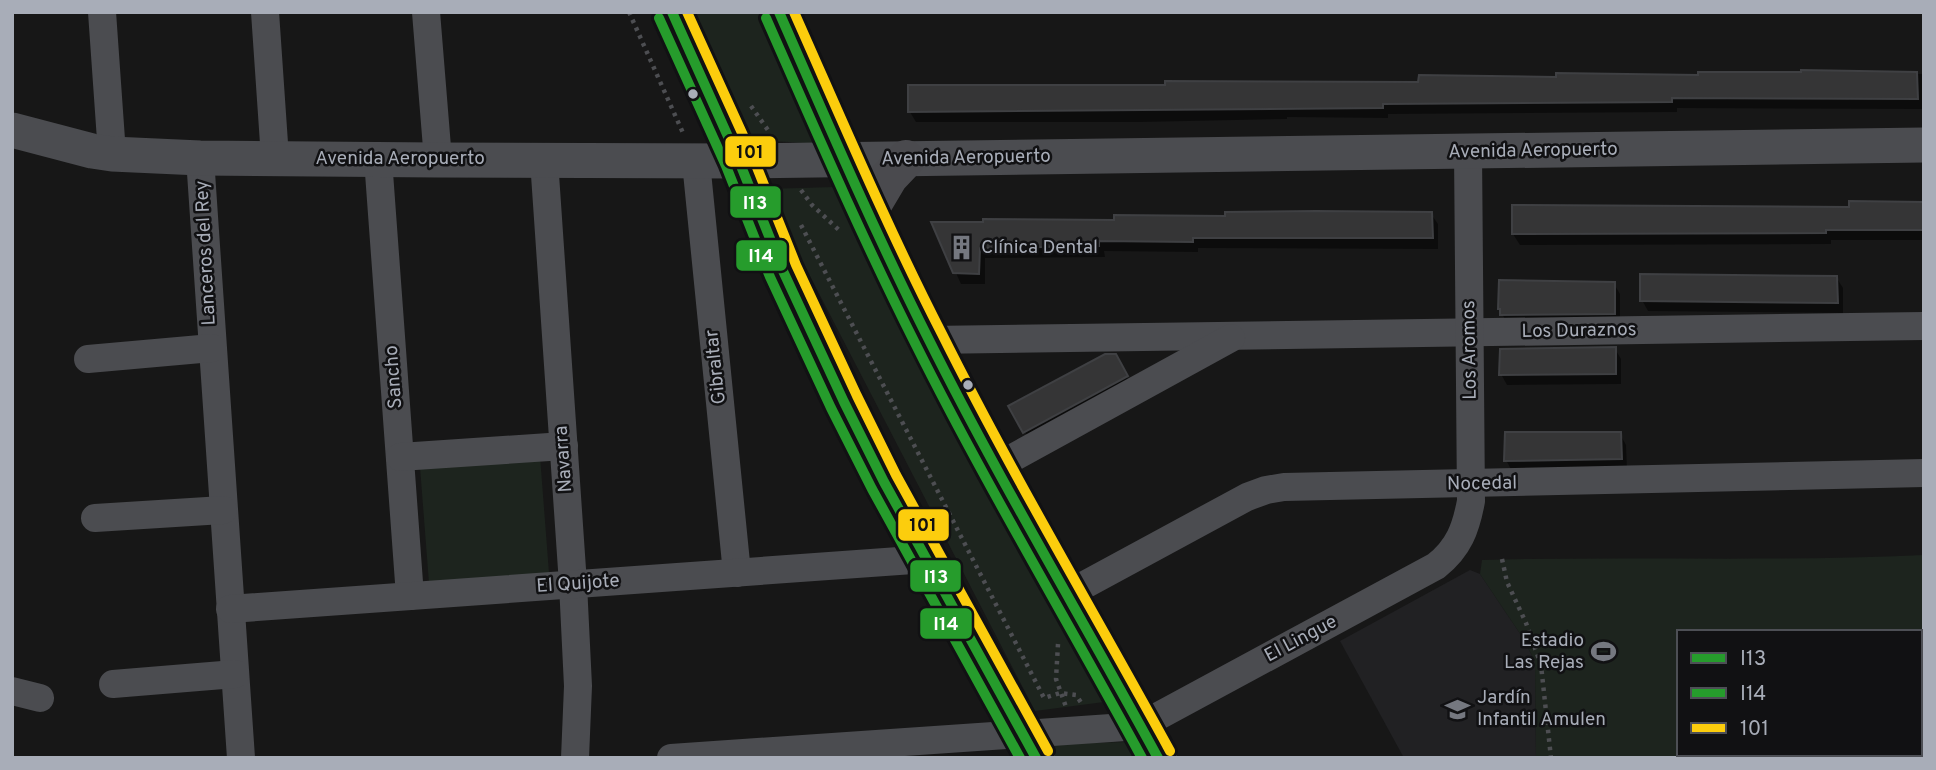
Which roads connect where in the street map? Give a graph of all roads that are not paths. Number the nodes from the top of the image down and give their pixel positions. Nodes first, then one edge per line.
1 (102, 12) edge
2 (265, 12) edge
3 (426, 12) edge
4 (672, 12) edge
5 (779, 12) edge
6 (12, 130) edge
7 (1924, 145) edge
8 (1468, 151) junction
9 (112, 154) junction
10 (200, 158) junction
11 (275, 158) junction
12 (377, 159) junction
13 (906, 159) junction
14 (438, 160) junction
15 (544, 160) junction
16 (843, 160) junction
17 (738, 161) junction
18 (696, 162) junction
19 (856, 225) junction
20 (1924, 326) edge
21 (1470, 332) junction
22 (1234, 336) junction
23 (929, 340) junction
24 (212, 348) junction
25 (88, 359) dead end
26 (564, 446) junction
27 (400, 457) junction
28 (996, 467) junction
29 (1924, 473) edge
30 (1472, 484) junction
31 (223, 510) junction
32 (95, 518) dead end
33 (1457, 545) joint
34 (927, 559) junction
35 (737, 573) junction
36 (573, 584) junction
37 (1066, 595) junction
38 (410, 596) junction
39 (230, 609) junction
40 (235, 674) junction
41 (113, 684) dead end
42 (12, 691) edge
43 (40, 698) dead end
44 (1149, 742) edge
45 (1029, 745) edge
46 (750, 755) edge
47 (241, 758) edge
48 (575, 758) edge
49 (671, 758) edge

1 - 9 street
2 - 11 street
3 - 14 street
4 - 17 main road
5 - 16 main road
6 - 9 street, Avenida Aeropuerto
7 - 8 street, Avenida Aeropuerto
8 - 13 street, Avenida Aeropuerto
8 - 21 street, Los Aromos
9 - 10 street, Avenida Aeropuerto
10 - 11 street, Avenida Aeropuerto
10 - 24 street, Lanceros del Rey
11 - 12 street, Avenida Aeropuerto
12 - 14 street, Avenida Aeropuerto
12 - 27 street, Sancho
13 - 16 street, Avenida Aeropuerto
13 - 19 main road
14 - 15 street, Avenida Aeropuerto
15 - 18 street, Avenida Aeropuerto
15 - 26 street, Navarra
16 - 17 street, Avenida Aeropuerto
16 - 19 main road
17 - 18 street, Avenida Aeropuerto
17 - 34 main road
18 - 35 street, Gibraltar
19 - 23 main road
20 - 21 street, Los Duraznos
21 - 22 street, Los Duraznos
21 - 30 street, Los Aromos
22 - 23 street, Los Duraznos
22 - 28 street, Los Duraznos
23 - 28 main road
24 - 25 street, Lanceros del Rey
24 - 31 street, Lanceros del Rey
26 - 27 street
26 - 36 street, Navarra
27 - 38 street, Sancho
28 - 37 main road
29 - 30 street, Nocedal
30 - 33 street, Los Aromos
30 - 37 street, Nocedal
31 - 32 street
31 - 39 street, Lanceros del Rey
33 - 44 street, El Lingue
34 - 35 street, El Quijote
34 - 45 main road
35 - 36 street, El Quijote
36 - 38 street, El Quijote
36 - 48 street, Navarra
37 - 44 main road
38 - 39 street, El Quijote
39 - 40 street, Lanceros del Rey
40 - 41 street
40 - 47 street, Lanceros del Rey
42 - 43 street
44 - 45 street
45 - 46 street
46 - 49 street

